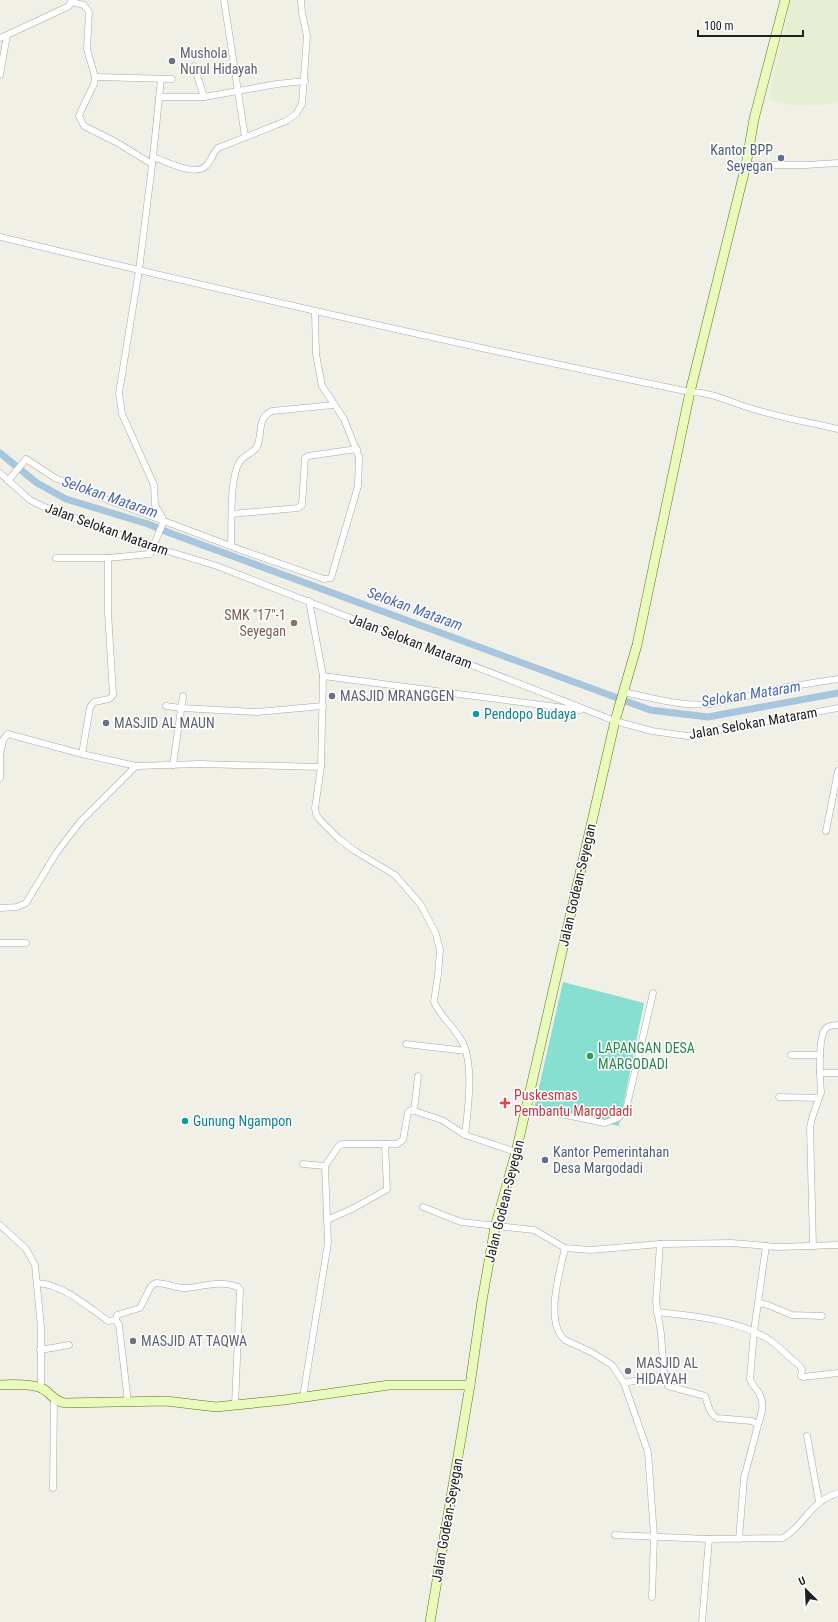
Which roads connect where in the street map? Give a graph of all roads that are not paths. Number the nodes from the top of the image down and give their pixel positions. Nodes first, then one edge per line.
1 (224, 0) edge
2 (301, 0) edge
3 (784, 0) edge
4 (71, 1) edge
5 (7, 35) junction
6 (0, 38) edge
7 (194, 66) dead end
8 (0, 75) edge
9 (98, 78) junction
10 (172, 78) dead end
11 (161, 79) junction
12 (305, 81) junction
13 (238, 92) junction
14 (159, 97) junction
15 (204, 98) junction
16 (245, 137) junction
17 (153, 157) junction
18 (838, 163) edge
19 (152, 164) junction
20 (746, 165) junction
21 (0, 237) edge
22 (139, 270) junction
23 (315, 312) junction
24 (690, 392) junction
25 (334, 405) junction
26 (838, 429) edge
27 (357, 449) junction
28 (0, 473) edge
29 (8, 481) junction
30 (232, 514) junction
31 (163, 521) junction
32 (231, 545) junction
33 (154, 547) junction
34 (56, 558) dead end
35 (108, 558) junction
36 (309, 601) junction
37 (323, 676) junction
38 (838, 679) edge
39 (622, 694) junction
40 (183, 696) dead end
41 (166, 706) dead end
42 (323, 706) junction
43 (178, 708) junction
44 (838, 708) edge
45 (588, 711) junction
46 (616, 718) junction
47 (82, 754) junction
48 (0, 755) edge
49 (173, 765) junction
50 (136, 766) junction
51 (321, 767) junction
52 (838, 771) edge
53 (0, 778) edge
54 (826, 831) dead end
55 (0, 908) edge
56 (0, 943) edge
57 (26, 943) dead end
58 (653, 993) dead end
59 (838, 1025) edge
60 (406, 1044) dead end
61 (466, 1052) junction
62 (791, 1054) dead end
63 (820, 1055) junction
64 (820, 1073) junction
65 (838, 1073) edge
66 (418, 1076) dead end
67 (779, 1097) dead end
68 (819, 1098) junction
69 (526, 1107) junction
70 (414, 1111) junction
71 (465, 1135) junction
72 (385, 1144) junction
73 (516, 1152) junction
74 (303, 1164) dead end
75 (325, 1166) junction
76 (423, 1207) dead end
77 (327, 1220) junction
78 (0, 1224) edge
79 (495, 1227) junction
80 (660, 1244) junction
81 (838, 1245) edge
82 (766, 1246) junction
83 (813, 1246) junction
84 (564, 1248) junction
85 (37, 1283) junction
86 (758, 1303) junction
87 (657, 1312) junction
88 (822, 1316) dead end
89 (116, 1320) junction
90 (754, 1331) junction
91 (69, 1345) dead end
92 (40, 1350) junction
93 (838, 1373) edge
94 (664, 1375) junction
95 (624, 1383) junction
96 (0, 1385) edge
97 (470, 1385) junction
98 (41, 1388) junction
99 (303, 1397) junction
100 (54, 1399) junction
101 (128, 1402) junction
102 (235, 1405) junction
103 (758, 1424) junction
104 (807, 1436) dead end
105 (53, 1488) dead end
106 (838, 1493) edge
107 (819, 1502) junction
108 (615, 1535) dead end
109 (654, 1536) junction
110 (710, 1539) junction
111 (739, 1539) junction
112 (652, 1597) dead end
113 (430, 1622) edge
114 (702, 1622) edge

1 - 13 street
2 - 12 street
3 - 20 main road, Jalan Godean-Seyegan
4 - 5 street
4 - 9 street
5 - 6 street
5 - 8 street
7 - 15 street
9 - 11 street
9 - 19 street
10 - 11 street
11 - 14 street
12 - 13 street
12 - 16 street
13 - 15 street
13 - 16 street
14 - 15 street
14 - 17 street
16 - 17 street
17 - 19 street
18 - 20 street
19 - 22 street
20 - 24 main road, Jalan Godean-Seyegan
21 - 22 street
22 - 23 street
22 - 31 street
23 - 24 street
23 - 25 street
24 - 26 street
24 - 39 main road, Jalan Godean-Seyegan
25 - 27 street
25 - 30 street
27 - 30 street
27 - 32 street
28 - 29 street, Jalan Selokan Mataram
29 - 31 street
29 - 33 street, Jalan Selokan Mataram
30 - 32 street
31 - 32 street
31 - 33 street
33 - 35 street
33 - 36 street, Jalan Selokan Mataram
34 - 35 street
35 - 47 street
36 - 37 street
36 - 45 street, Jalan Selokan Mataram
37 - 42 street
37 - 45 street
38 - 39 street
39 - 46 main road, Jalan Godean-Seyegan
40 - 43 street
41 - 43 street
42 - 43 street
42 - 51 street
43 - 49 street
44 - 46 street, Jalan Selokan Mataram
45 - 46 street, Jalan Selokan Mataram
46 - 69 main road, Jalan Godean-Seyegan
47 - 48 street
47 - 50 street
48 - 53 street
49 - 50 street
49 - 51 street
50 - 55 street
51 - 61 street
52 - 54 street
56 - 57 street
58 - 69 street
59 - 63 street
60 - 61 street
61 - 71 street
62 - 63 street
63 - 64 street
64 - 65 street
64 - 68 street
66 - 70 street
67 - 68 street
68 - 83 street
69 - 73 main road, Jalan Godean-Seyegan
70 - 71 street
70 - 72 street
71 - 73 street
72 - 75 street
72 - 77 street
73 - 79 main road, Jalan Godean-Seyegan
74 - 75 street
75 - 77 street
76 - 79 street
77 - 99 street
78 - 85 street
79 - 84 street
79 - 97 main road, Jalan Godean-Seyegan
80 - 82 street
80 - 84 street
80 - 87 street
81 - 83 street
82 - 83 street
82 - 86 street
84 - 95 street
85 - 89 street
85 - 92 street
86 - 88 street
86 - 90 street
87 - 90 street
87 - 94 street
89 - 101 street
89 - 102 street
90 - 93 street
90 - 103 street
91 - 92 street
92 - 98 street
94 - 95 street
94 - 103 street
95 - 109 street
96 - 98 main road
97 - 99 main road
97 - 113 main road, Jalan Godean-Seyegan
98 - 100 main road
99 - 102 main road
100 - 101 main road
100 - 105 street
101 - 102 main road
103 - 111 street
104 - 107 street
106 - 107 street
107 - 111 street
108 - 109 street
109 - 110 street
109 - 112 street
110 - 111 street
110 - 114 street

